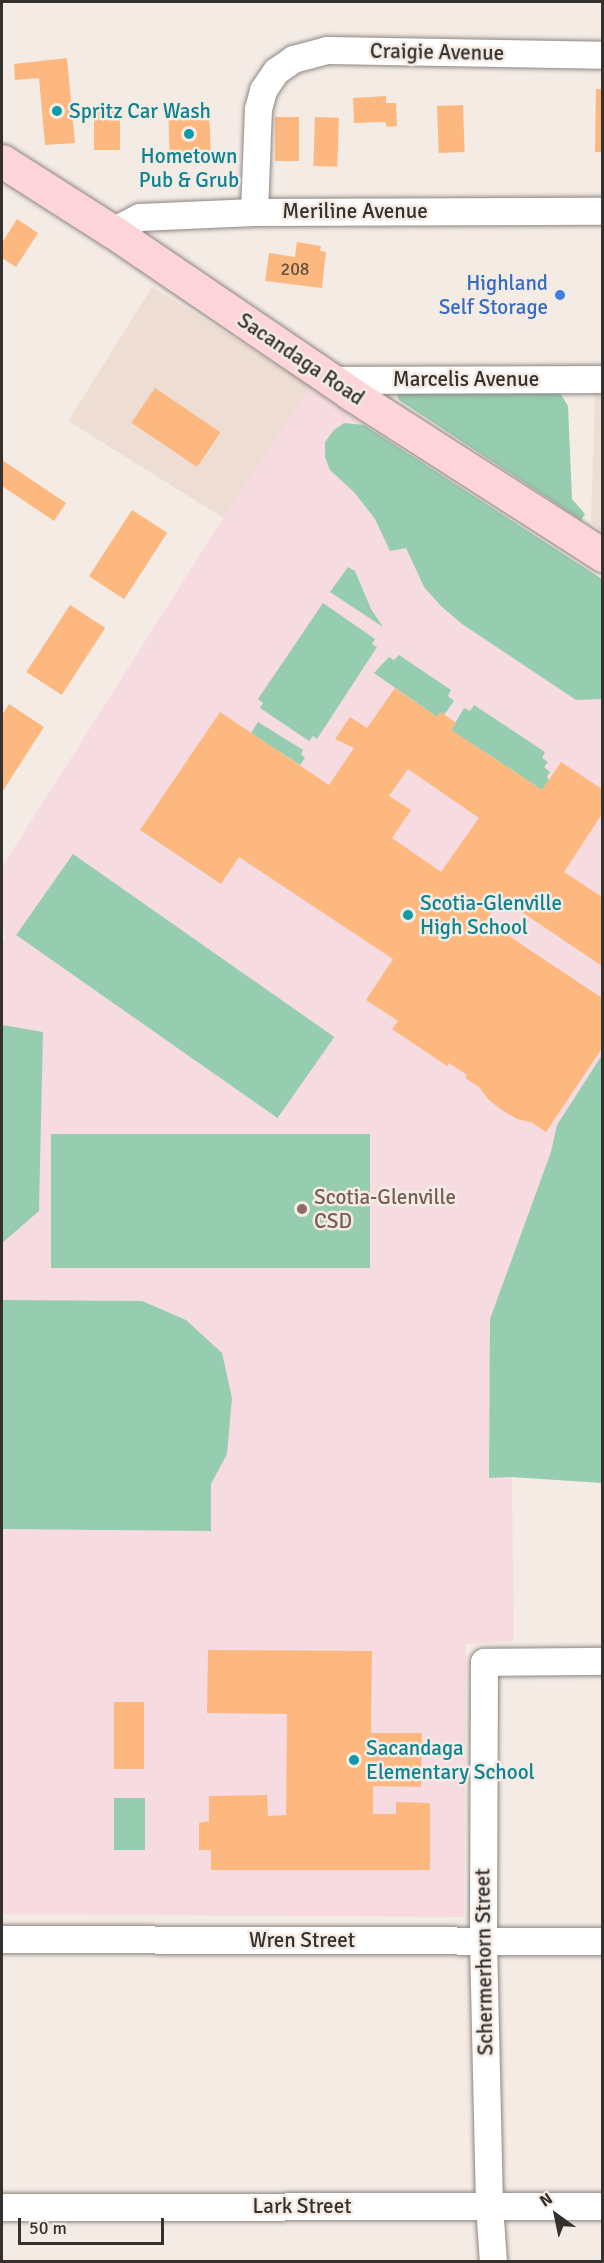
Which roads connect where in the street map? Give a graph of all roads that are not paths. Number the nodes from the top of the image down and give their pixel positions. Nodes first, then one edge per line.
1 (603, 55) edge
2 (2, 160) edge
3 (603, 211) edge
4 (254, 212) junction
5 (112, 231) junction
6 (603, 379) edge
7 (330, 380) junction
8 (600, 551) edge
9 (603, 1661) edge
10 (2, 1939) edge
11 (483, 1940) junction
12 (603, 1941) edge
13 (489, 2205) junction
14 (603, 2206) edge
15 (2, 2207) edge
16 (493, 2262) edge

1 - 4 street, Craigie Avenue
2 - 5 main road, Sacandaga Road
3 - 4 street, Meriline Avenue
4 - 5 street, Meriline Avenue
5 - 7 main road, Sacandaga Road
6 - 7 street, Marcelis Avenue
7 - 8 main road, Sacandaga Road
9 - 11 street, Schermerhorn Street
10 - 11 street, Wren Street
11 - 12 street, Wren Street
11 - 13 street, Schermerhorn Street
13 - 14 street, Lark Street
13 - 15 street, Lark Street
13 - 16 street, Schermerhorn Street

